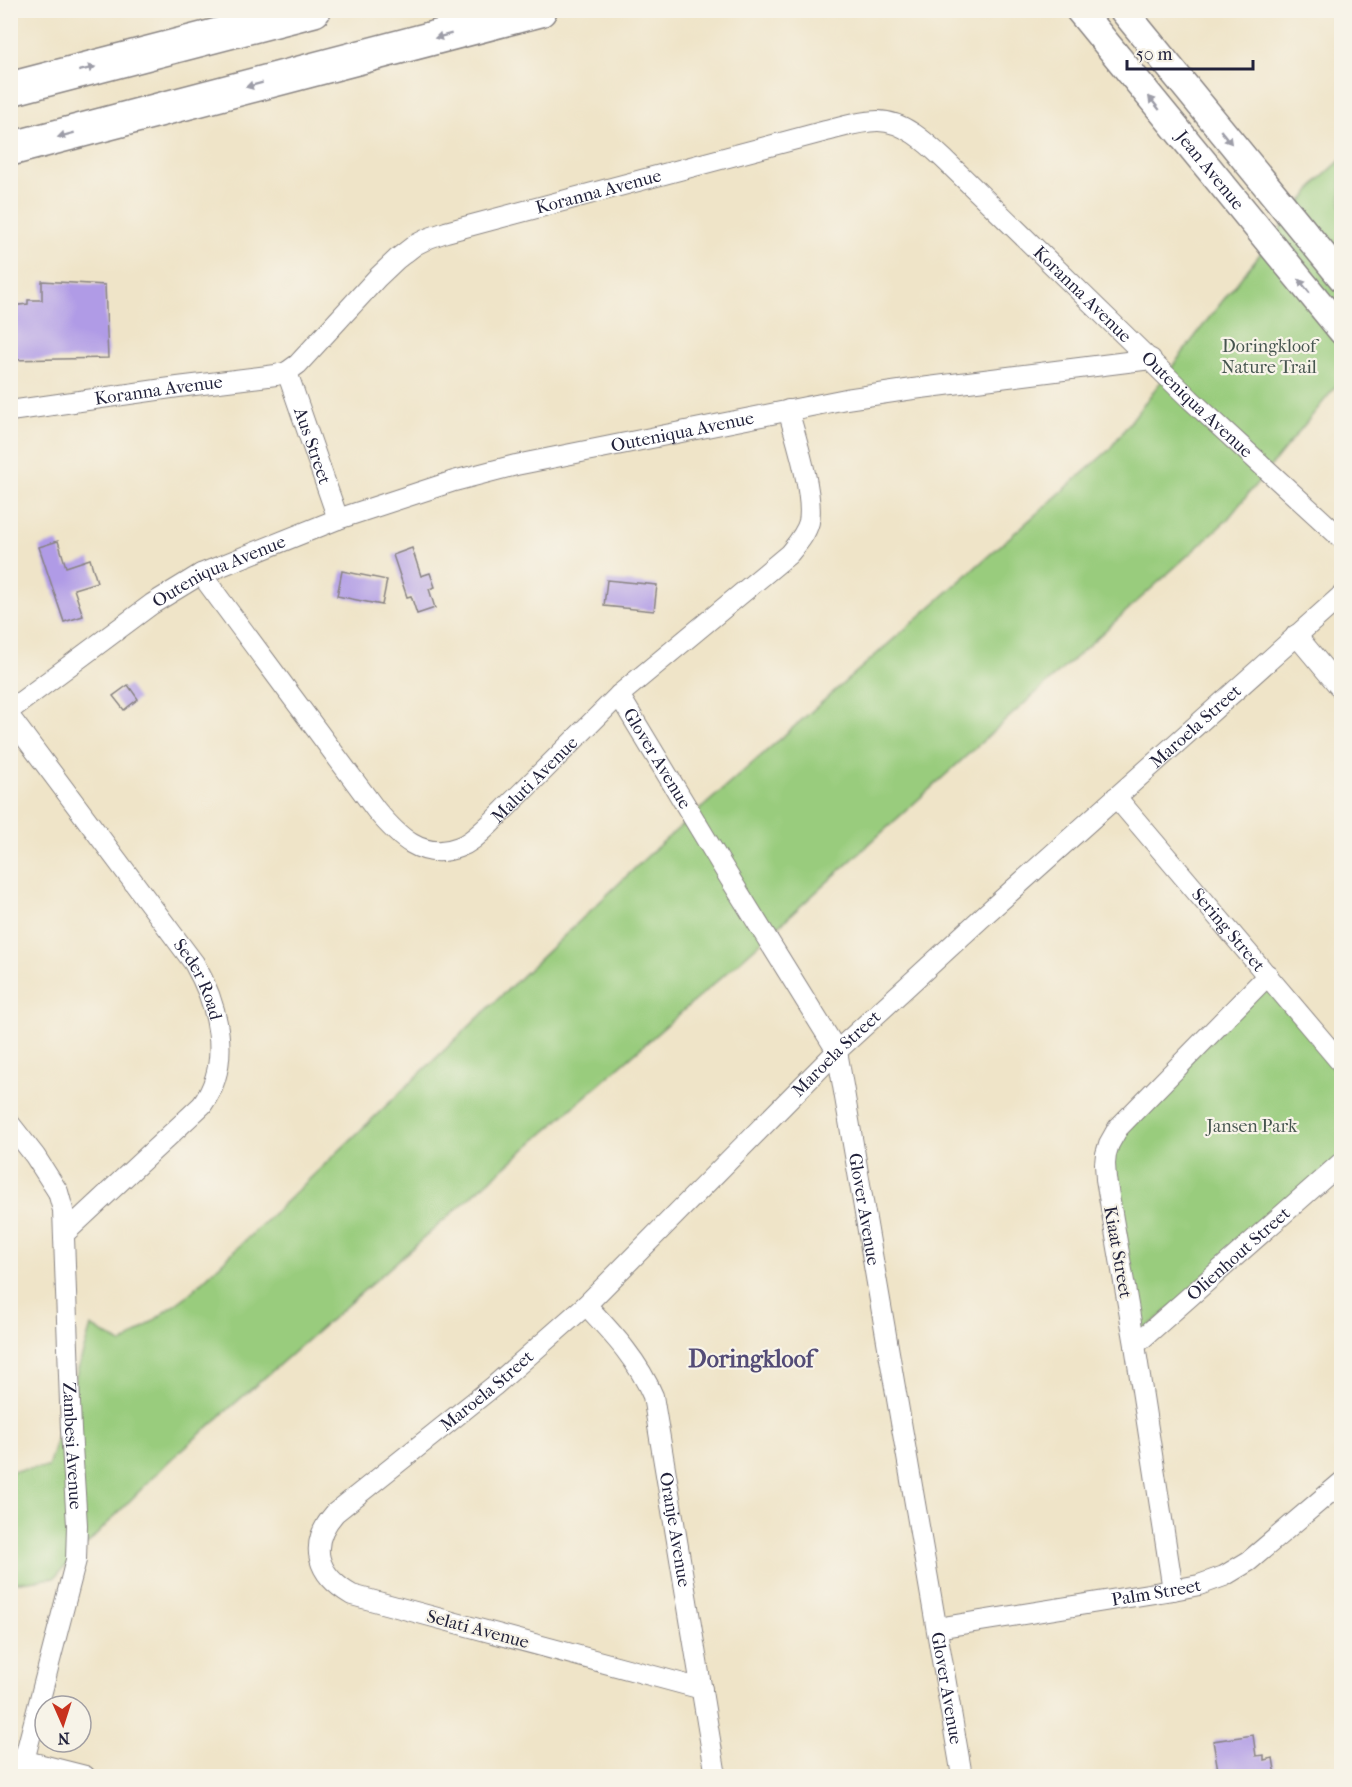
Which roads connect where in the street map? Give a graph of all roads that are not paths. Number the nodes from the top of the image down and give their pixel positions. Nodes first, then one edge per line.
1 (314, 10) edge
2 (540, 10) edge
3 (1079, 10) edge
4 (1123, 10) edge
5 (10, 89) edge
6 (10, 149) edge
7 (1341, 278) edge
8 (1341, 331) edge
9 (1151, 359) junction
10 (287, 372) junction
11 (789, 410) junction
12 (10, 411) edge
13 (338, 519) junction
14 (1341, 539) edge
15 (201, 574) junction
16 (1341, 595) edge
17 (1296, 635) junction
18 (1341, 690) edge
19 (619, 695) junction
20 (10, 710) edge
21 (10, 717) edge
22 (1116, 797) junction
23 (1268, 975) junction
24 (837, 1051) junction
25 (1341, 1064) edge
26 (10, 1124) edge
27 (1341, 1162) edge
28 (64, 1234) junction
29 (586, 1305) junction
30 (1135, 1345) junction
31 (1341, 1482) edge
32 (335, 1513) joint
33 (1173, 1590) junction
34 (938, 1628) junction
35 (702, 1689) junction
36 (18, 1765) edge
37 (85, 1776) edge
38 (716, 1776) edge
39 (962, 1776) edge

5 -> 1 highway
2 -> 6 highway
8 -> 3 main road, Jean Avenue
4 -> 7 main road, Jean Avenue
9 - 10 street, Koranna Avenue
9 - 11 street, Outeniqua Avenue
9 - 14 street, Outeniqua Avenue
10 - 12 street, Koranna Avenue
10 - 13 street, Aus Street
11 - 13 street, Outeniqua Avenue
11 - 19 street, Maluti Avenue
13 - 15 street, Outeniqua Avenue
15 - 19 street, Maluti Avenue
15 - 20 street, Outeniqua Avenue
16 - 17 street, Maroela Street
17 - 18 street
17 - 22 street, Maroela Street
19 - 24 street, Glover Avenue
21 - 28 street, Seder Road
22 - 23 street, Sering Street
22 - 24 street, Maroela Street
23 - 25 street, Sering Street
23 - 30 street, Kiaat Street
24 - 29 street, Maroela Street
24 - 34 street, Glover Avenue
26 - 28 street, Zambesi Avenue
27 - 30 street, Olienhout Street
28 - 36 street, Zambesi Avenue
29 - 32 street, Maroela Street
29 - 35 street, Oranje Avenue
30 - 33 street, Kiaat Street
31 - 33 street, Palm Street
32 - 35 street, Selati Avenue
33 - 34 street, Palm Street
34 - 39 street, Glover Avenue
35 - 38 street, Oranje Avenue
36 - 37 street

